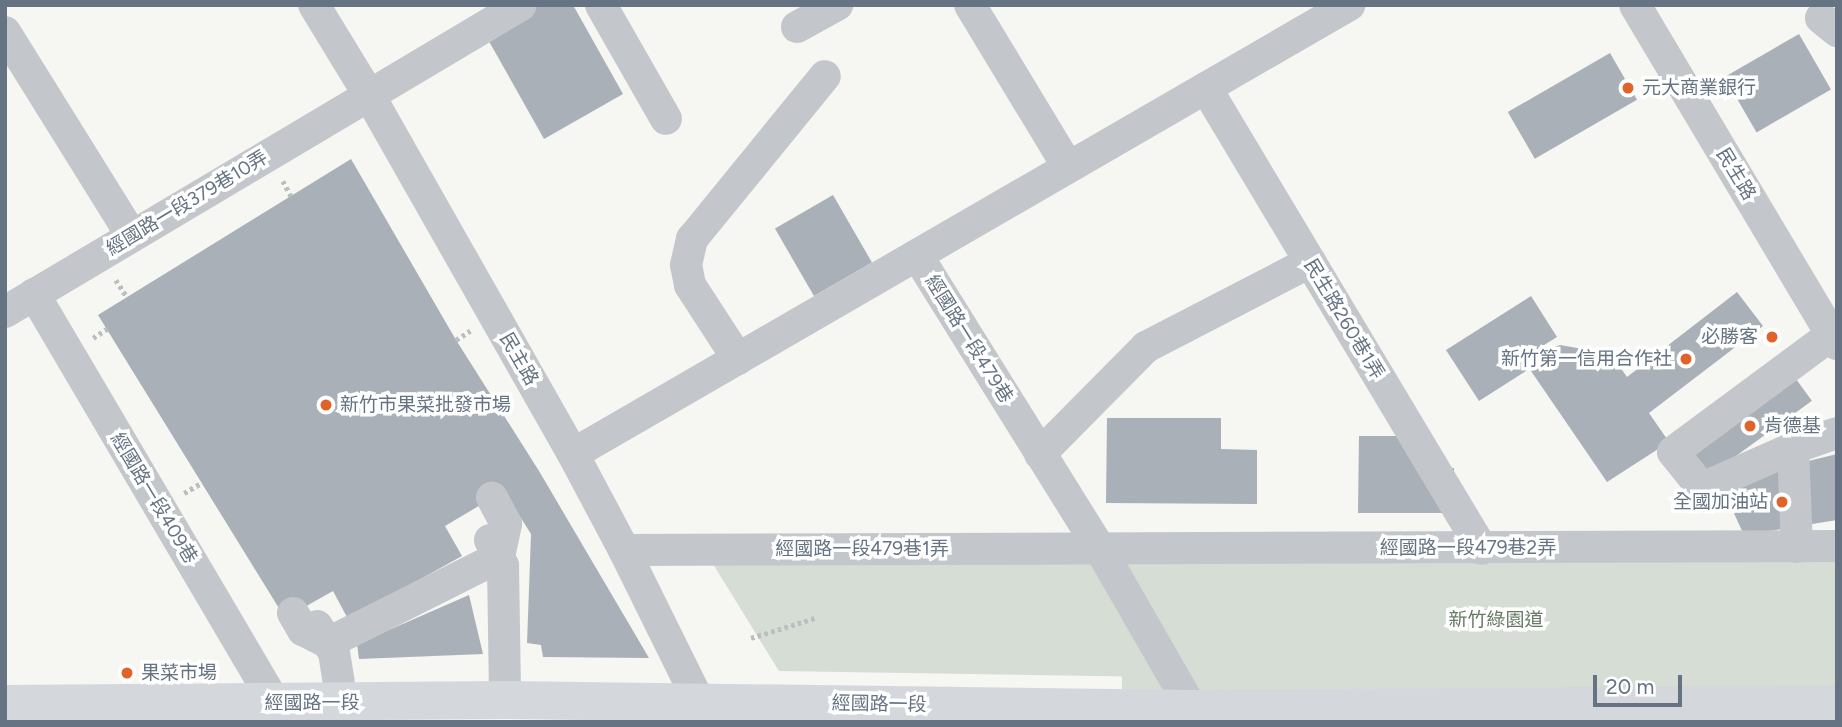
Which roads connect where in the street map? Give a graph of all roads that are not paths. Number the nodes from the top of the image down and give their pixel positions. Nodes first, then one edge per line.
1 (314, 5) edge
2 (521, 5) edge
3 (601, 5) edge
4 (837, 5) edge
5 (970, 5) edge
6 (1349, 5) edge
7 (1635, 5) edge
8 (797, 27) dead end
9 (5, 32) edge
10 (825, 76) dead end
11 (1206, 88) junction
12 (369, 95) junction
13 (666, 119) dead end
14 (1069, 167) junction
15 (132, 236) junction
16 (917, 255) junction
17 (1310, 262) junction
18 (34, 294) junction
19 (5, 312) edge
20 (1834, 339) edge
21 (738, 359) junction
22 (1837, 433) edge
23 (1793, 448) junction
24 (573, 454) junction
25 (1040, 454) junction
26 (483, 503) dead end
27 (1837, 546) edge
28 (1099, 547) junction
29 (1797, 547) junction
30 (1482, 549) junction
31 (624, 550) junction
32 (499, 557) junction
33 (299, 610) dead end
34 (328, 643) junction
35 (505, 701) junction
36 (274, 702) junction
37 (342, 703) junction
38 (1837, 704) edge
39 (5, 705) edge
40 (1192, 709) junction
41 (694, 712) edge

1 - 12 street, 民主路
2 - 12 street, 經國路一段379巷10弄
3 - 13 street
4 - 8 street
5 - 14 street
6 - 11 street, 經國路一段479巷
7 - 20 street, 民生路
9 - 15 street
10 - 21 street
11 - 14 street, 經國路一段479巷
11 - 17 street, 民生路260巷1弄
12 - 15 street, 經國路一段379巷10弄
12 - 24 street, 民主路
14 - 16 street, 經國路一段479巷
15 - 18 street, 經國路一段379巷10弄
16 - 21 street
16 - 25 street, 經國路一段479巷
17 - 25 street
17 - 30 street, 民生路260巷1弄
18 - 19 street, 經國路一段379巷10弄
18 - 36 street, 經國路一段409巷
20 - 23 street
21 - 24 street
22 - 23 street
23 - 29 street
24 - 31 street, 民主路
25 - 28 street, 經國路一段479巷
26 - 32 street
27 - 29 street, 經國路一段479巷2弄
28 - 30 street, 經國路一段479巷2弄
28 - 31 street, 經國路一段479巷1弄
28 - 40 street, 經國路一段479巷
29 - 30 street, 經國路一段479巷2弄
31 - 41 street, 民主路
32 - 34 street
32 - 35 street
33 - 34 street
34 - 37 street
35 - 37 main road, 經國路一段
35 - 41 main road, 經國路一段
36 - 37 main road, 經國路一段
36 - 39 main road, 經國路一段
38 - 40 main road, 經國路一段
40 - 41 main road, 經國路一段

